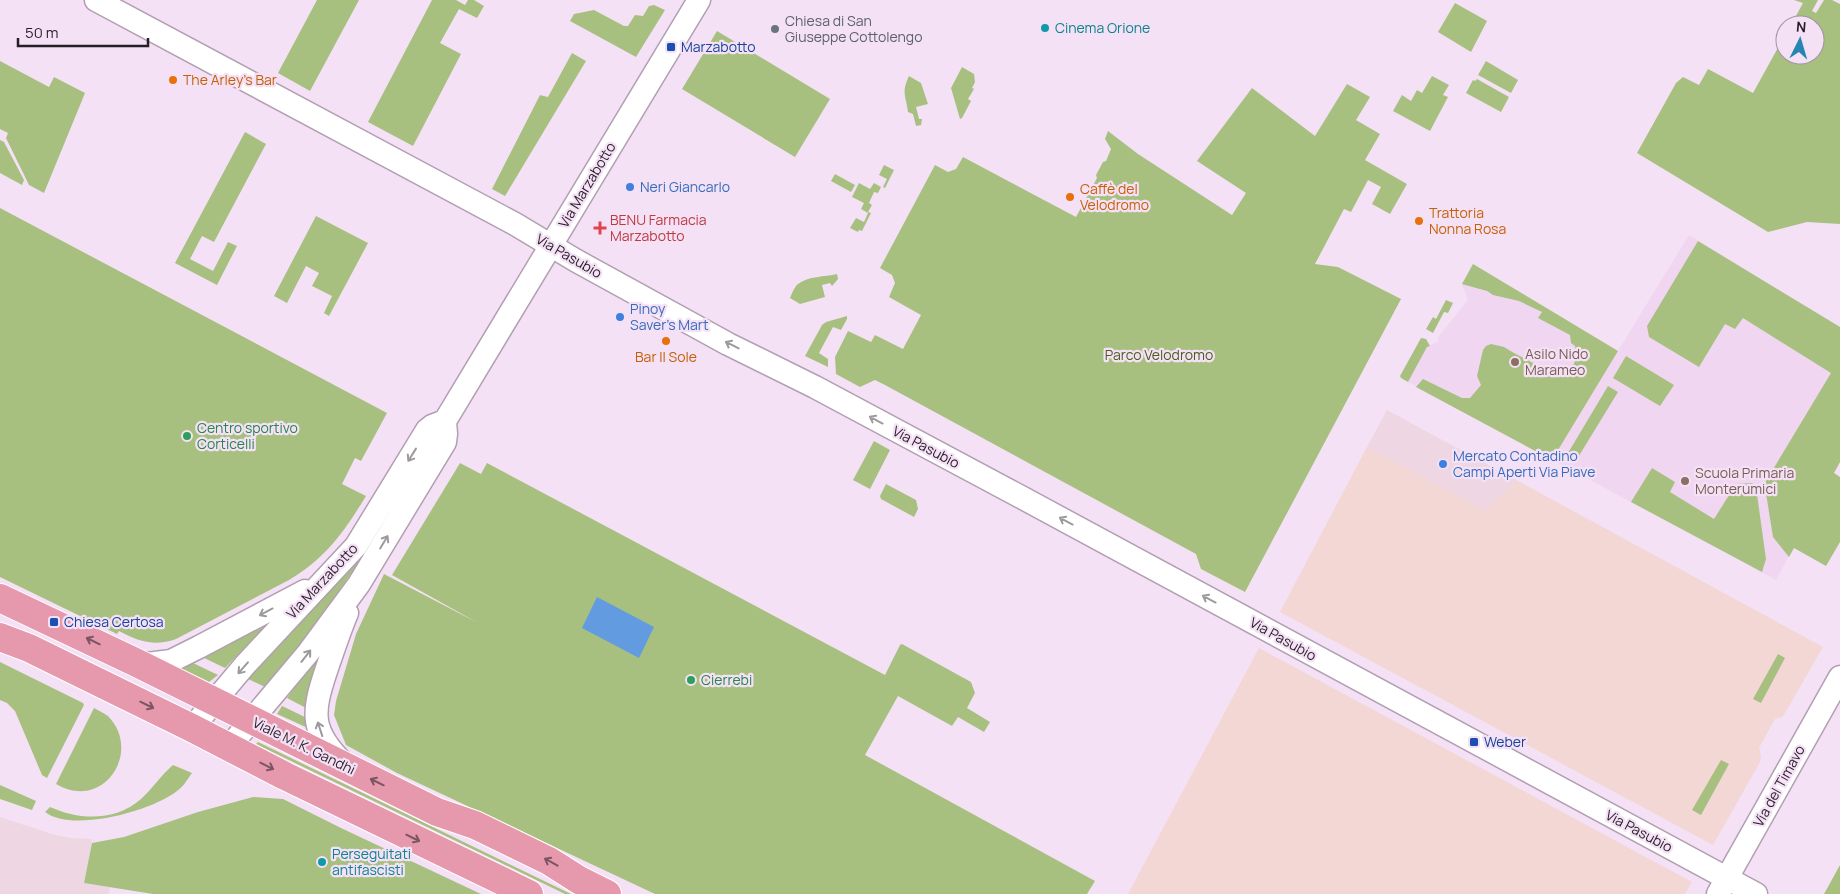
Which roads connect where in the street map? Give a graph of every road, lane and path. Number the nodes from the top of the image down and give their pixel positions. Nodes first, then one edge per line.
1 (96, 0) edge
2 (699, 0) edge
3 (551, 246) junction
4 (445, 422) junction
5 (324, 581) junction
6 (359, 584) junction
7 (0, 598) edge
8 (0, 637) edge
9 (137, 662) junction
10 (1840, 677) edge
11 (204, 713) junction
12 (241, 733) junction
13 (348, 768) junction
14 (1723, 886) edge
15 (529, 894) edge
16 (606, 894) edge
17 (1756, 894) edge

1 - 3 street, Via Pasubio
2 - 3 street, Via Marzabotto
3 - 4 street, Via Marzabotto
14 -> 3 street, Via Pasubio
4 -> 5 street, Via Marzabotto
6 -> 4 street, Via Marzabotto
5 -> 9 street
5 -> 11 street, Via Marzabotto
12 -> 6 street, Via Marzabotto
13 -> 6 street
9 -> 7 main road, Viale M. K. Gandhi
8 -> 11 main road, Viale M. K. Gandhi
9 - 11 main road, Viale M. K. Gandhi
10 - 14 street, Via del Timavo
11 - 12 main road, Viale M. K. Gandhi
12 - 13 main road, Viale M. K. Gandhi
12 -> 15 main road, Viale M. K. Gandhi
16 -> 13 main road, Viale M. K. Gandhi
14 - 17 street, Via Pasubio

